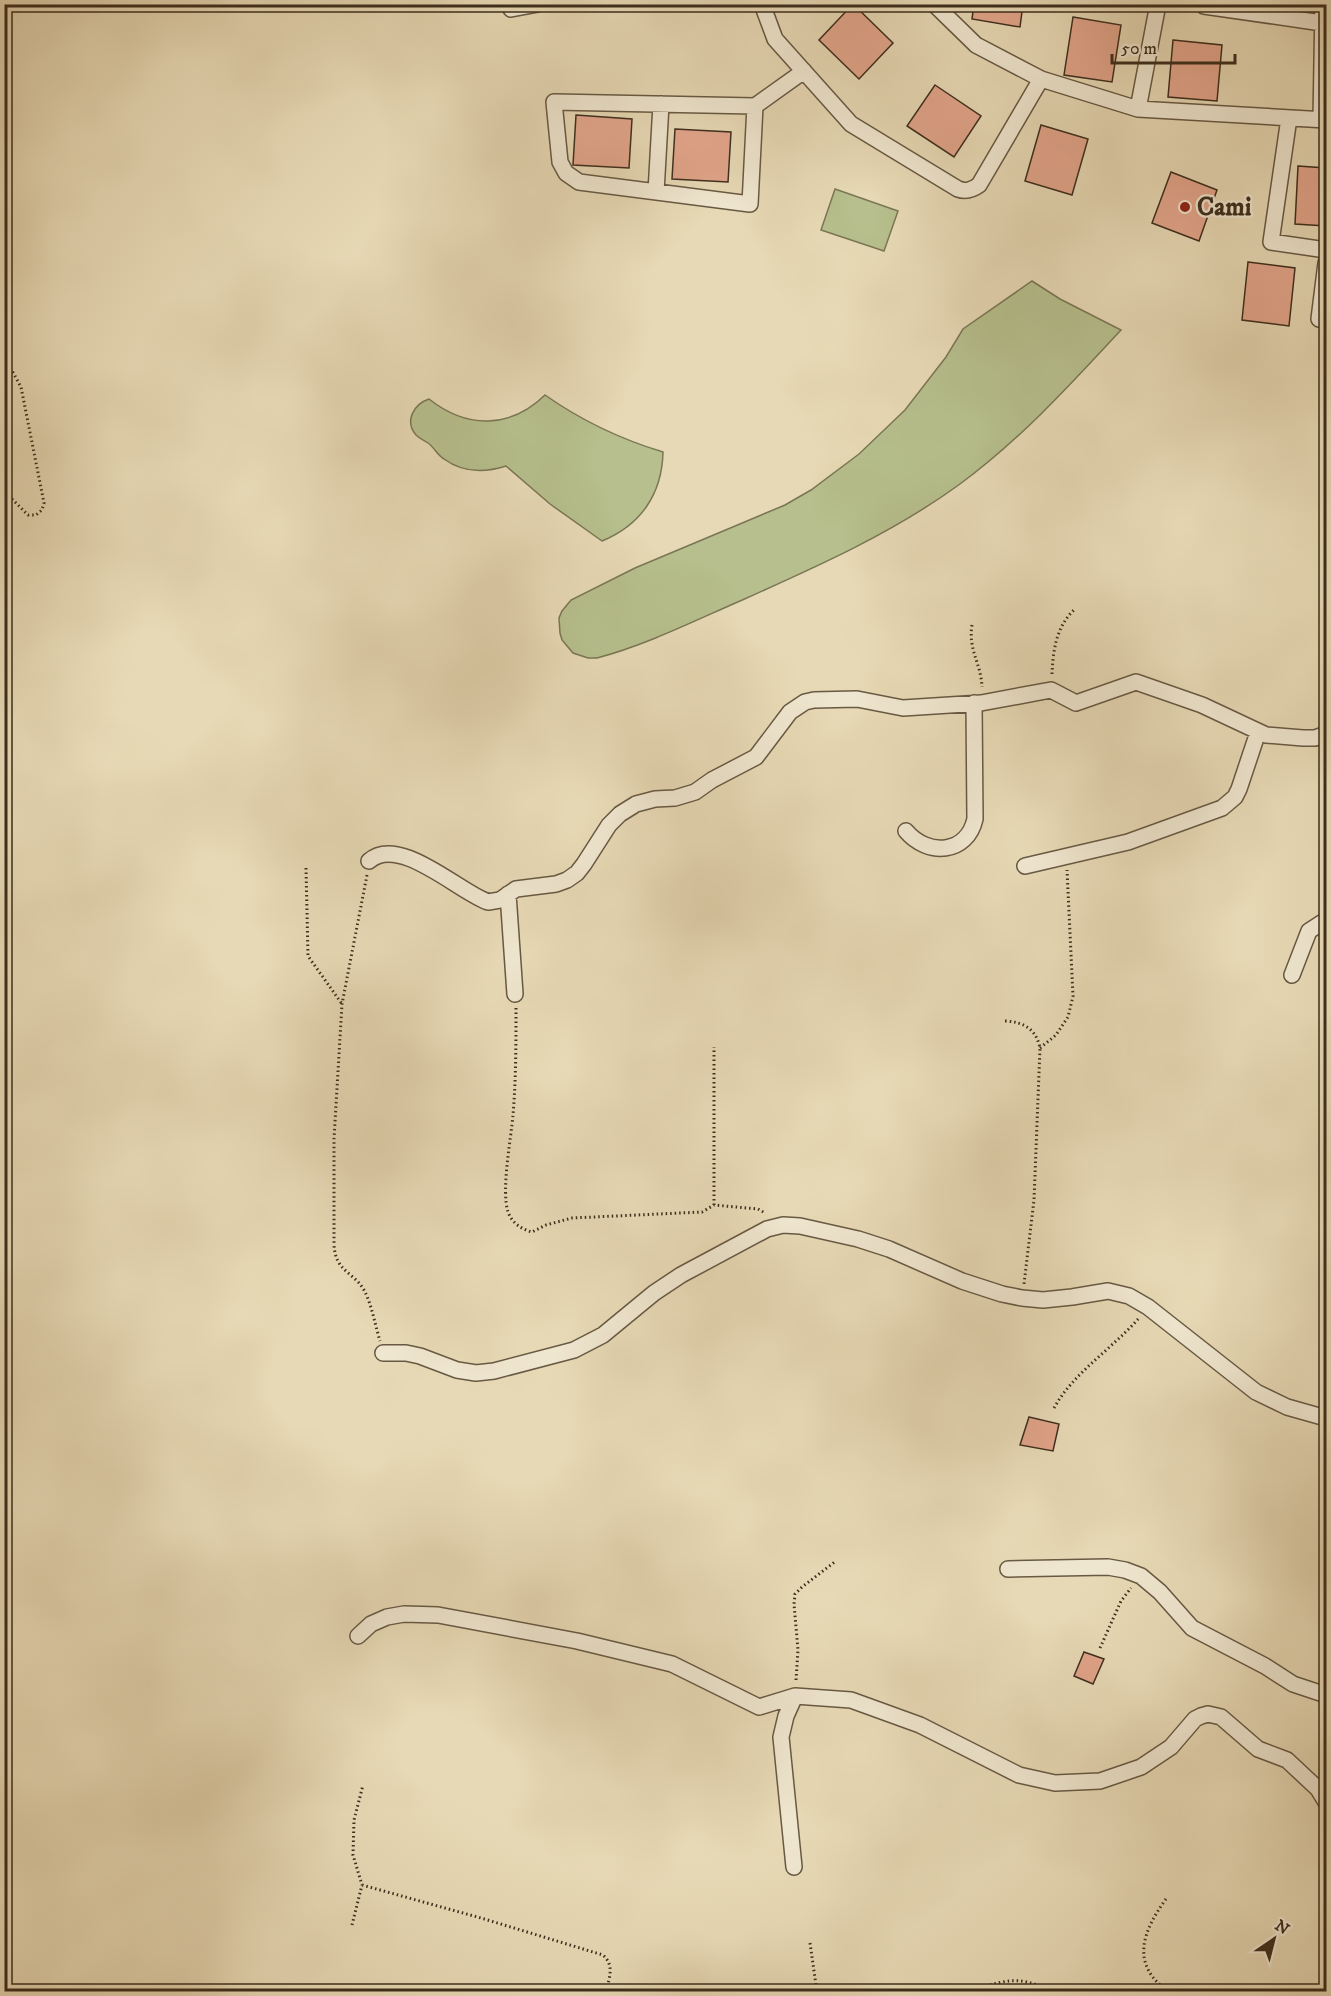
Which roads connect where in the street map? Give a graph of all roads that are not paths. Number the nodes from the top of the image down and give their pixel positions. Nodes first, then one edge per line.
1 (538, 4) edge
2 (762, 4) edge
3 (934, 4) edge
4 (1158, 4) edge
5 (1323, 4) edge
6 (1204, 6) edge
7 (511, 9) dead end
8 (1322, 23) junction
9 (804, 71) junction
10 (1041, 79) junction
11 (661, 104) junction
12 (755, 106) junction
13 (1138, 109) junction
14 (1289, 118) junction
15 (1324, 120) edge
16 (656, 192) junction
17 (1326, 250) edge
18 (1326, 263) edge
19 (1318, 319) dead end
20 (977, 703) junction
21 (1258, 732) junction
22 (1326, 734) edge
23 (906, 831) dead end
24 (369, 861) road end
25 (1025, 866) dead end
26 (508, 894) junction
27 (1326, 920) edge
28 (1292, 975) dead end
29 (516, 994) road end
30 (383, 1353) road end
31 (1326, 1418) edge
32 (1008, 1569) dead end
33 (358, 1636) dead end
34 (1326, 1695) edge
35 (795, 1696) junction
36 (1326, 1802) edge
37 (794, 1867) dead end

1 - 7 street
2 - 9 street
3 - 10 street
4 - 13 street
5 - 8 street
6 - 8 street
8 - 15 street
9 - 10 street
9 - 12 street
10 - 13 street
11 - 12 street
11 - 16 street
11 - 16 street
12 - 16 street
13 - 14 street
14 - 15 street
14 - 17 street
18 - 19 street
20 - 21 street
20 - 23 street
20 - 26 street
21 - 22 street
21 - 25 street
24 - 26 street
26 - 29 street
27 - 28 street
30 - 31 street
32 - 34 street
33 - 35 street
35 - 36 street
35 - 37 street

